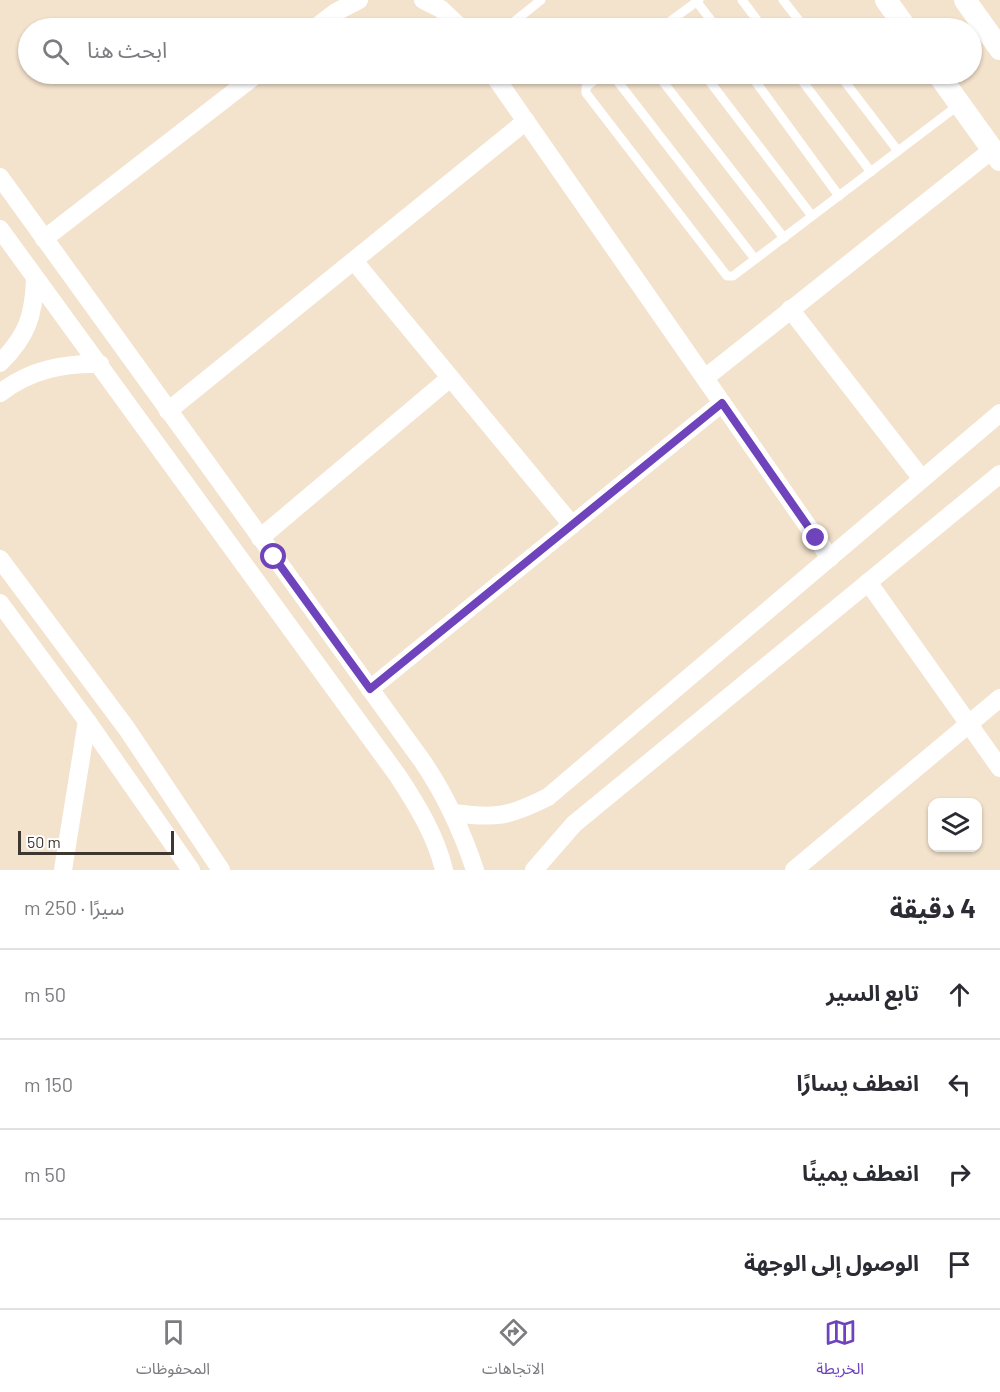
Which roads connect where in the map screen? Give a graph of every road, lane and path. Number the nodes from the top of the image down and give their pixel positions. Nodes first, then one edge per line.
1 (359, 0) edge
2 (423, 0) edge
3 (541, 0) edge
4 (742, 0) edge
5 (783, 0) edge
6 (886, 0) edge
7 (965, 0) edge
8 (698, 1) edge
9 (328, 18) edge
10 (450, 18) edge
11 (518, 18) edge
12 (677, 18) edge
13 (710, 18) edge
14 (756, 18) edge
15 (797, 18) edge
16 (899, 18) edge
17 (978, 18) edge
18 (982, 24) edge
19 (1000, 49) edge
20 (244, 84) edge
21 (500, 84) edge
22 (590, 84) edge
23 (620, 84) edge
24 (665, 84) edge
25 (712, 84) edge
26 (757, 84) edge
27 (805, 84) edge
28 (847, 84) edge
29 (945, 84) edge
30 (960, 104) junction
31 (526, 121) junction
32 (898, 151) junction
33 (996, 155) edge
34 (871, 172) junction
35 (0, 177) edge
36 (839, 196) junction
37 (812, 216) junction
38 (0, 229) edge
39 (784, 238) junction
40 (44, 239) junction
41 (755, 259) junction
42 (354, 261) junction
43 (35, 278) junction
44 (790, 309) junction
45 (0, 363) edge
46 (100, 364) junction
47 (450, 378) junction
48 (705, 378) junction
49 (0, 393) edge
50 (722, 403) junction
51 (168, 411) junction
52 (1000, 414) edge
53 (1000, 474) edge
54 (922, 479) junction
55 (572, 525) junction
56 (260, 538) junction
57 (830, 558) junction
58 (0, 559) edge
59 (868, 582) junction
60 (0, 603) edge
61 (370, 689) junction
62 (1000, 698) edge
63 (87, 721) junction
64 (969, 724) junction
65 (1000, 768) edge
66 (454, 813) junction
67 (63, 870) edge
68 (191, 870) edge
69 (221, 870) edge
70 (444, 870) edge
71 (475, 870) edge
72 (534, 870) edge
73 (794, 870) edge

1 - 9 street
2 - 10 street
3 - 11 lane
4 - 14 lane
5 - 15 lane
6 - 16 street
7 - 17 street
8 - 12 lane
8 - 13 lane
18 - 19 street
20 - 40 street
21 - 31 street
22 - 41 lane
23 - 41 lane
24 - 39 lane
25 - 37 lane
26 - 36 lane
27 - 34 lane
28 - 32 lane
29 - 30 street
30 - 32 lane
30 - 33 street
31 - 42 street
31 - 48 street
32 - 34 lane
33 - 44 street
34 - 36 lane
35 - 40 street
36 - 37 lane
37 - 39 lane
38 - 43 street
39 - 41 lane
40 - 51 street
42 - 47 street
42 - 51 street
43 - 45 street
43 - 46 street
44 - 48 street
44 - 54 street
46 - 49 street
46 - 70 street
47 - 55 street
47 - 56 street
48 - 50 street
50 - 55 street
50 - 57 street
51 - 56 street
52 - 54 street
53 - 59 street
54 - 57 street
55 - 61 street
56 - 61 street
57 - 66 street
58 - 69 street
59 - 64 street
59 - 72 street
60 - 63 street
61 - 66 street
62 - 64 street
63 - 67 street
63 - 68 street
64 - 65 street
64 - 73 street
66 - 71 street

